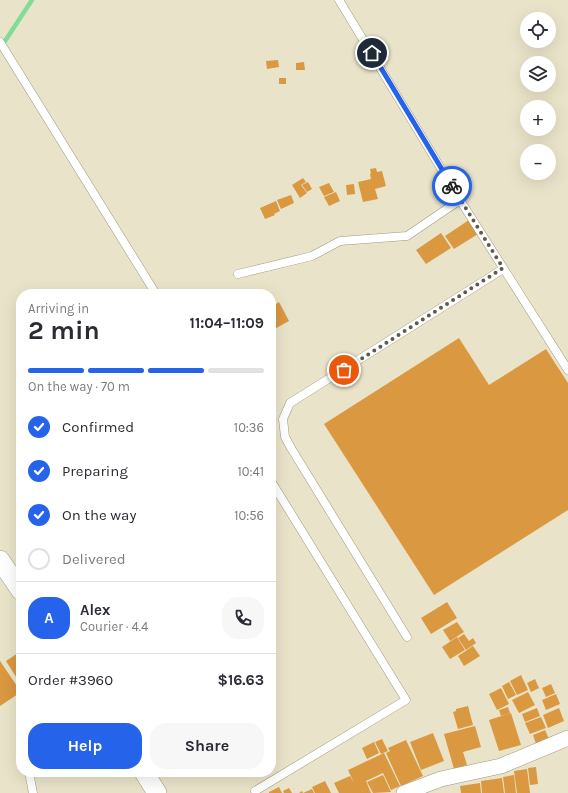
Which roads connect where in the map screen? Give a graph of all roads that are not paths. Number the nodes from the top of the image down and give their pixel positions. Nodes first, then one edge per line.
1 (340, 0) edge
2 (0, 42) edge
3 (460, 200) junction
4 (503, 268) junction
5 (238, 274) dead end
6 (153, 289) edge
7 (568, 370) edge
8 (276, 489) edge
9 (0, 560) edge
10 (16, 584) edge
11 (407, 637) dead end
12 (568, 738) edge
13 (30, 777) edge
14 (147, 777) edge
15 (256, 791) dead end
16 (33, 793) edge
17 (157, 793) edge
18 (404, 793) edge

1 - 3 lane
2 - 6 lane
3 - 4 lane
3 - 5 lane
4 - 7 lane
4 - 11 lane
8 - 15 lane
9 - 10 street
12 - 18 street
13 - 16 lane
14 - 17 street

